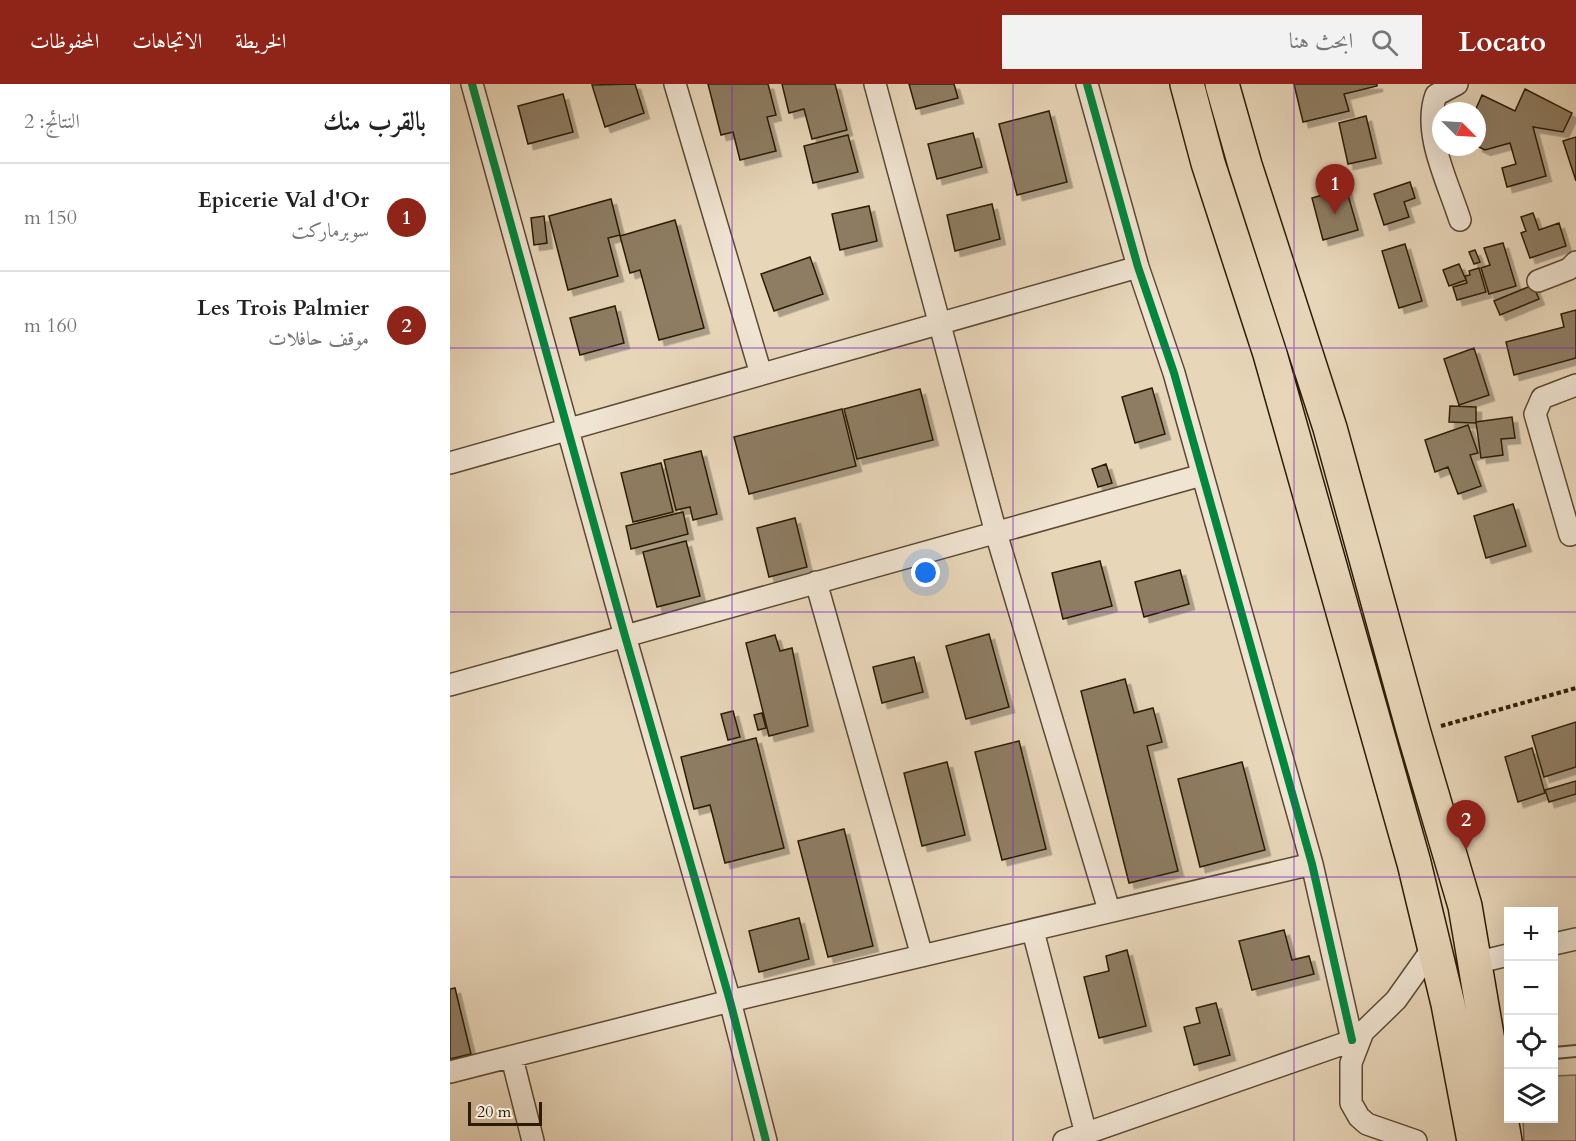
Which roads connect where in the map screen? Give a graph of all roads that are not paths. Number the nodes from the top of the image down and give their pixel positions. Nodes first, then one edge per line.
1 (472, 84) edge
2 (675, 84) edge
3 (875, 84) edge
4 (1087, 84) edge
5 (1186, 84) edge
6 (1222, 84) edge
7 (1457, 84) edge
8 (1460, 220) dead end
9 (1576, 262) edge
10 (1138, 267) junction
11 (1538, 281) dead end
12 (942, 324) junction
13 (761, 374) junction
14 (1576, 385) edge
15 (569, 429) junction
16 (450, 463) edge
17 (1202, 475) junction
18 (996, 533) junction
19 (1570, 535) dead end
20 (816, 582) junction
21 (625, 636) junction
22 (450, 685) edge
23 (1312, 864) junction
24 (1109, 910) junction
25 (1033, 931) junction
26 (1576, 939) edge
27 (1558, 943) edge
28 (1435, 945) junction
29 (922, 956) junction
30 (1504, 956) edge
31 (1475, 963) junction
32 (730, 1001) junction
33 (1356, 1039) junction
34 (1576, 1051) edge
35 (1558, 1053) edge
36 (512, 1058) junction
37 (450, 1072) edge
38 (1086, 1134) junction
39 (533, 1141) edge
40 (766, 1141) edge
41 (1064, 1141) edge
42 (1416, 1141) edge
43 (1474, 1141) edge
44 (1505, 1141) edge

1 - 15 street
2 - 13 street
3 - 12 street
4 - 10 street
5 - 28 main road
6 - 31 main road
7 - 8 street
9 - 11 street
10 - 12 street
10 - 17 street
12 - 13 street
12 - 18 street
13 - 15 street
14 - 19 street
15 - 16 street
15 - 21 street
17 - 18 street
17 - 23 street
18 - 20 street
18 - 24 street
20 - 21 street
20 - 29 street
21 - 22 street
21 - 32 street
23 - 24 street
23 - 33 street
24 - 25 street
25 - 29 street
25 - 38 street
26 - 27 street
28 - 33 street
28 - 43 main road
29 - 32 street
30 - 31 street
31 - 44 main road
32 - 36 street
32 - 40 street
33 - 38 street
33 - 42 street
34 - 35 lane
36 - 37 street
36 - 39 street
38 - 41 street

